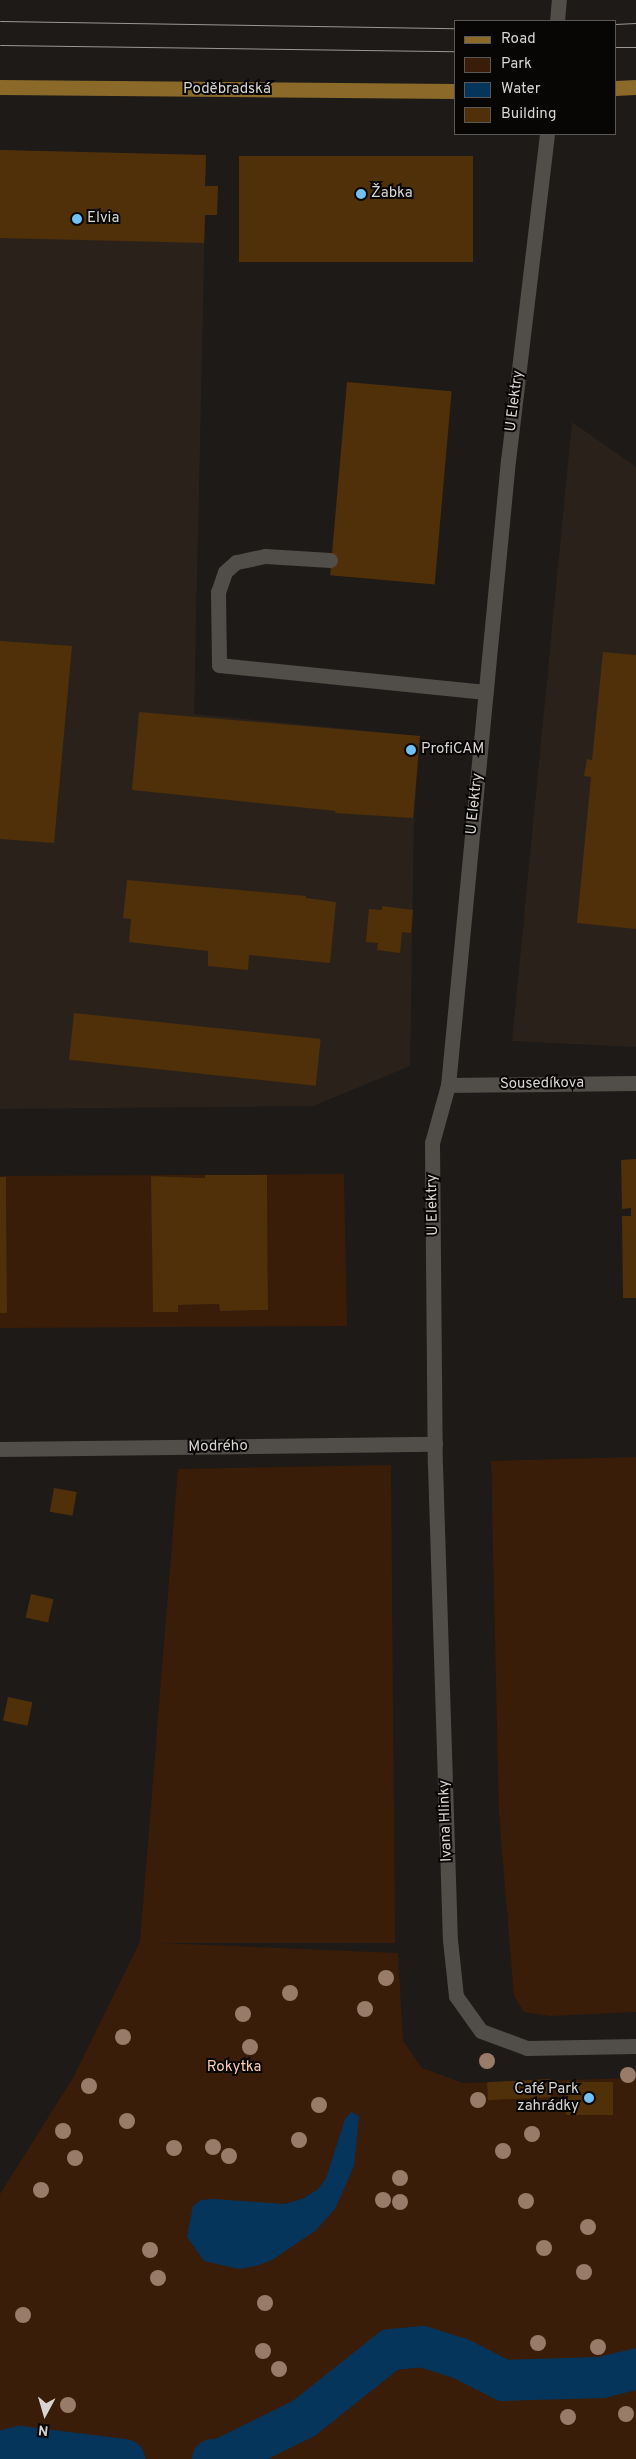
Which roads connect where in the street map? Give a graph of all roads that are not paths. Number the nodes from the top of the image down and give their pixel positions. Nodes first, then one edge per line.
1 (559, 0) edge
2 (557, 20) edge
3 (0, 87) edge
4 (636, 87) edge
5 (616, 88) edge
6 (454, 91) edge
7 (547, 135) edge
8 (330, 560) dead end
9 (486, 692) junction
10 (636, 1083) edge
11 (448, 1085) junction
12 (435, 1444) junction
13 (0, 1449) edge
14 (636, 2046) edge

1 - 2 street
3 - 6 main road, Poděbradská
4 - 5 main road
7 - 9 street, U Elektry
8 - 9 street
9 - 11 street, U Elektry
10 - 11 street, Sousedíkova
11 - 12 street, U Elektry
12 - 13 street, Modrého
12 - 14 street, Ivana Hlinky

